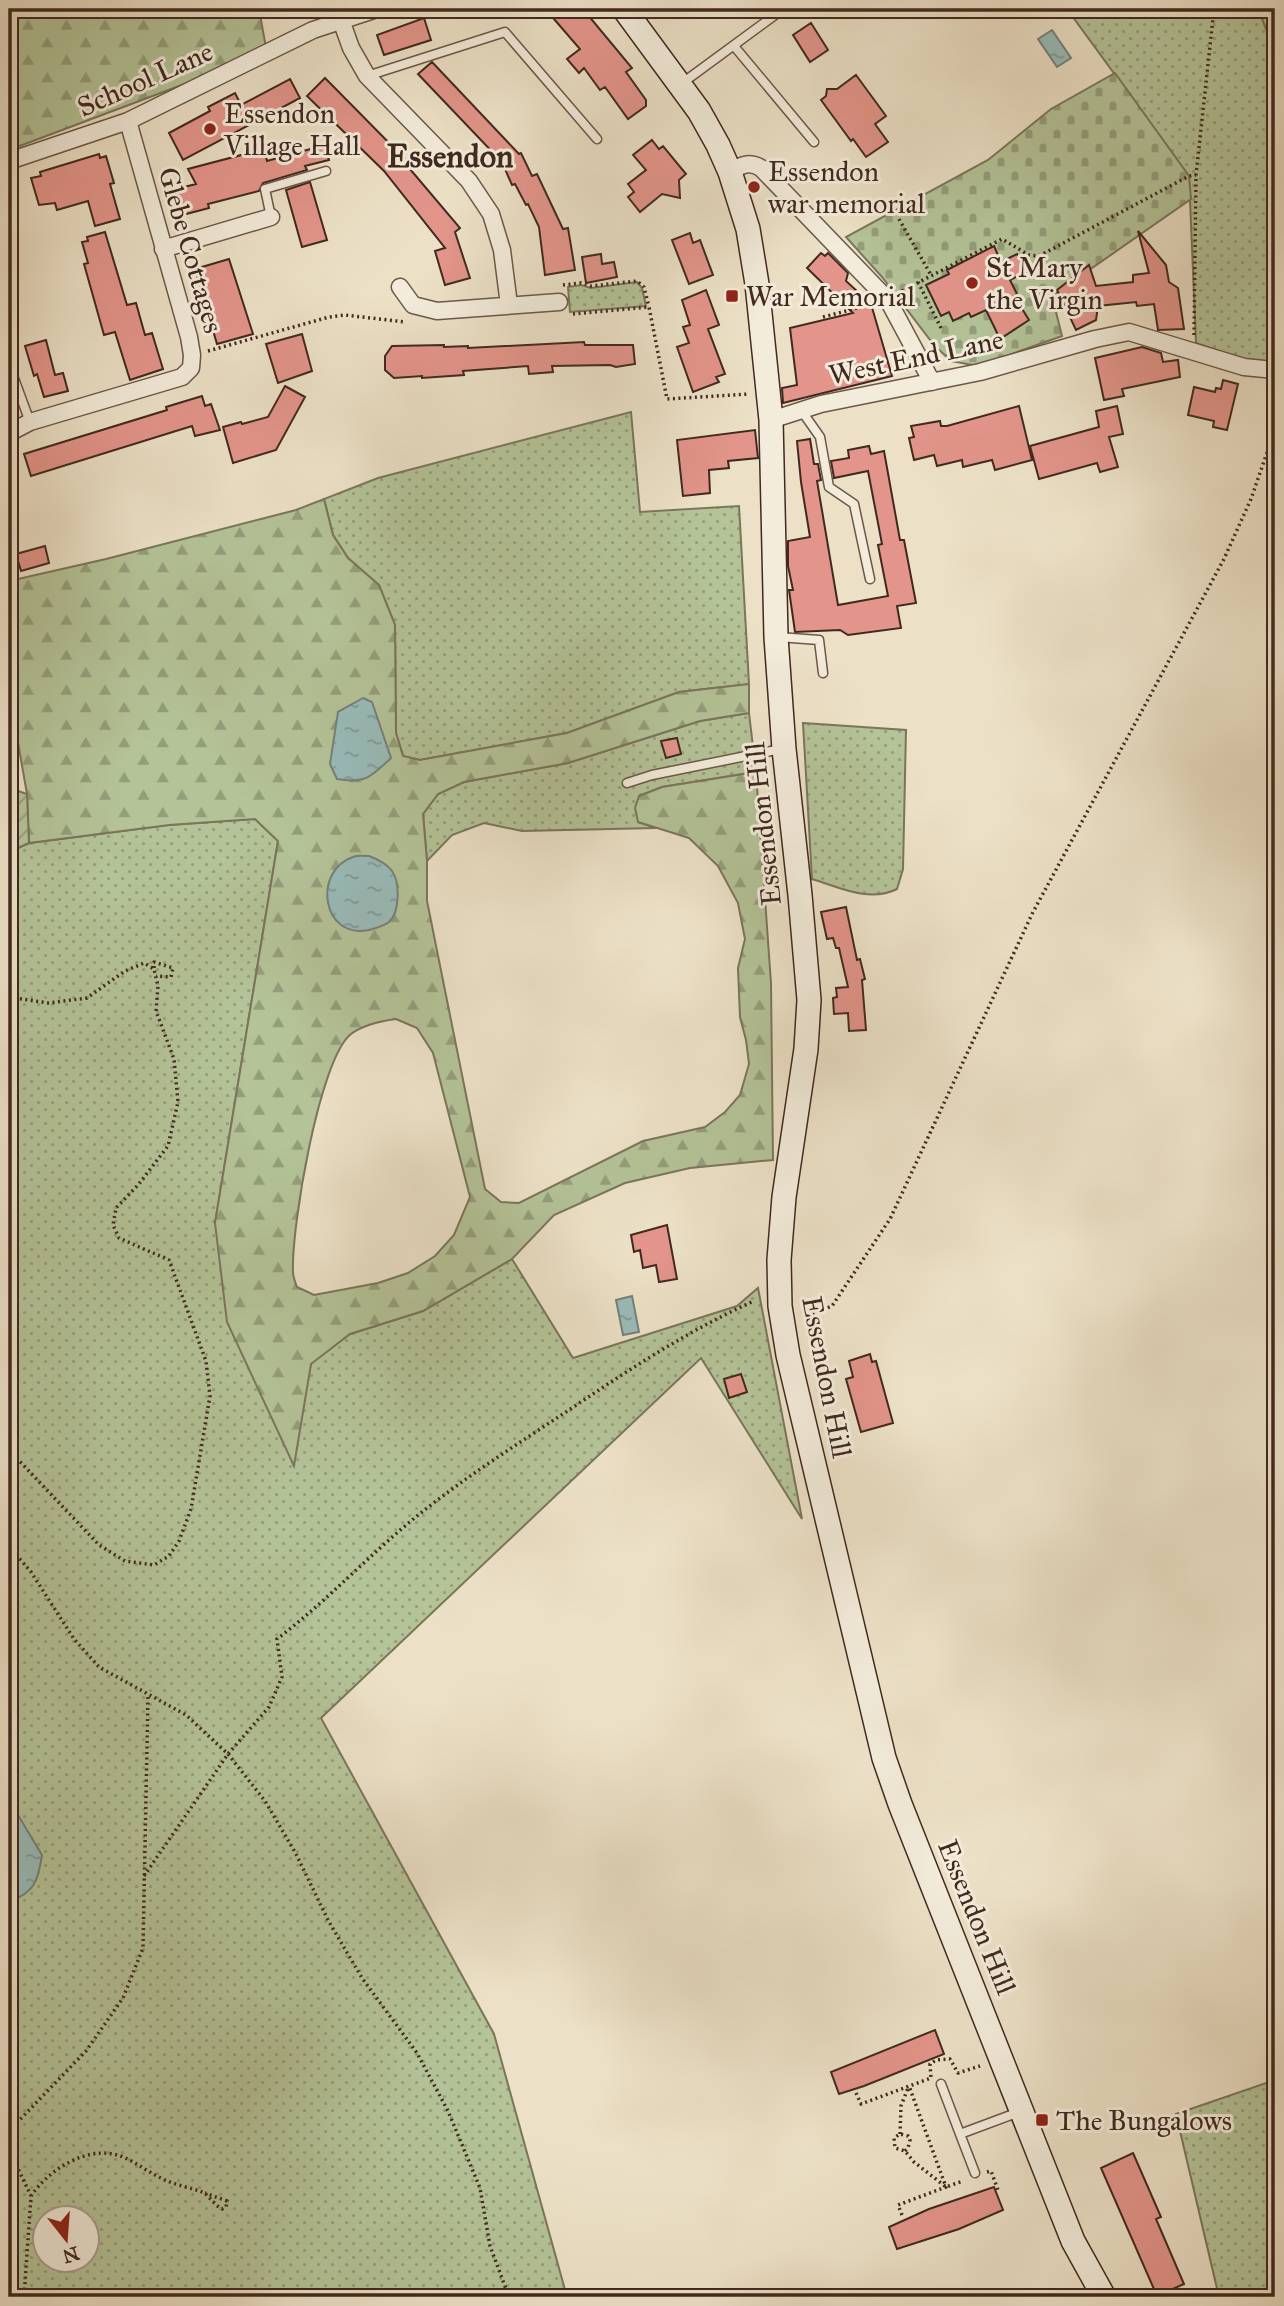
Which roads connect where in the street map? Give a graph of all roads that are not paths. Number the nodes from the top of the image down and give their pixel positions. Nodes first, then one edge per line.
1 (377, 9) edge
2 (624, 9) edge
3 (783, 9) edge
4 (341, 20) junction
5 (734, 46) junction
6 (367, 76) junction
7 (681, 84) junction
8 (128, 121) junction
9 (597, 139) dead end
10 (814, 142) dead end
11 (9, 161) edge
12 (326, 171) dead end
13 (730, 172) junction
14 (271, 217) joint
15 (163, 249) junction
16 (400, 287) dead end
17 (509, 305) junction
18 (565, 308) road end
19 (9, 365) edge
20 (1275, 370) edge
21 (932, 382) junction
22 (801, 411) junction
23 (771, 420) junction
24 (30, 422) junction
25 (9, 433) edge
26 (870, 579) dead end
27 (776, 637) junction
28 (822, 673) dead end
29 (784, 749) junction
30 (627, 783) dead end
31 (941, 2084) dead end
32 (1021, 2111) junction
33 (960, 2134) junction
34 (975, 2173) dead end
35 (1104, 2297) edge

1 - 4 street, School Lane
2 - 7 main road, Essendon Hill
3 - 5 lane
4 - 6 street
4 - 8 street, School Lane
5 - 7 lane
5 - 10 lane
6 - 9 lane
6 - 17 street
7 - 13 main road, Essendon Hill
8 - 11 street, School Lane
8 - 15 street, Glebe Cottages
12 - 14 lane
13 - 21 street
13 - 23 main road, Essendon Hill
14 - 15 street
15 - 24 street, Glebe Cottages
16 - 17 street
17 - 18 street
19 - 24 lane
20 - 21 street, West End Lane
21 - 22 street, West End Lane
22 - 23 street, West End Lane
22 - 26 lane
23 - 27 main road, Essendon Hill
24 - 25 street, Glebe Cottages
27 - 28 lane
27 - 29 main road, Essendon Hill
29 - 30 lane
29 - 32 main road, Essendon Hill
31 - 33 lane
32 - 33 lane
32 - 35 main road, Essendon Hill
33 - 34 lane

